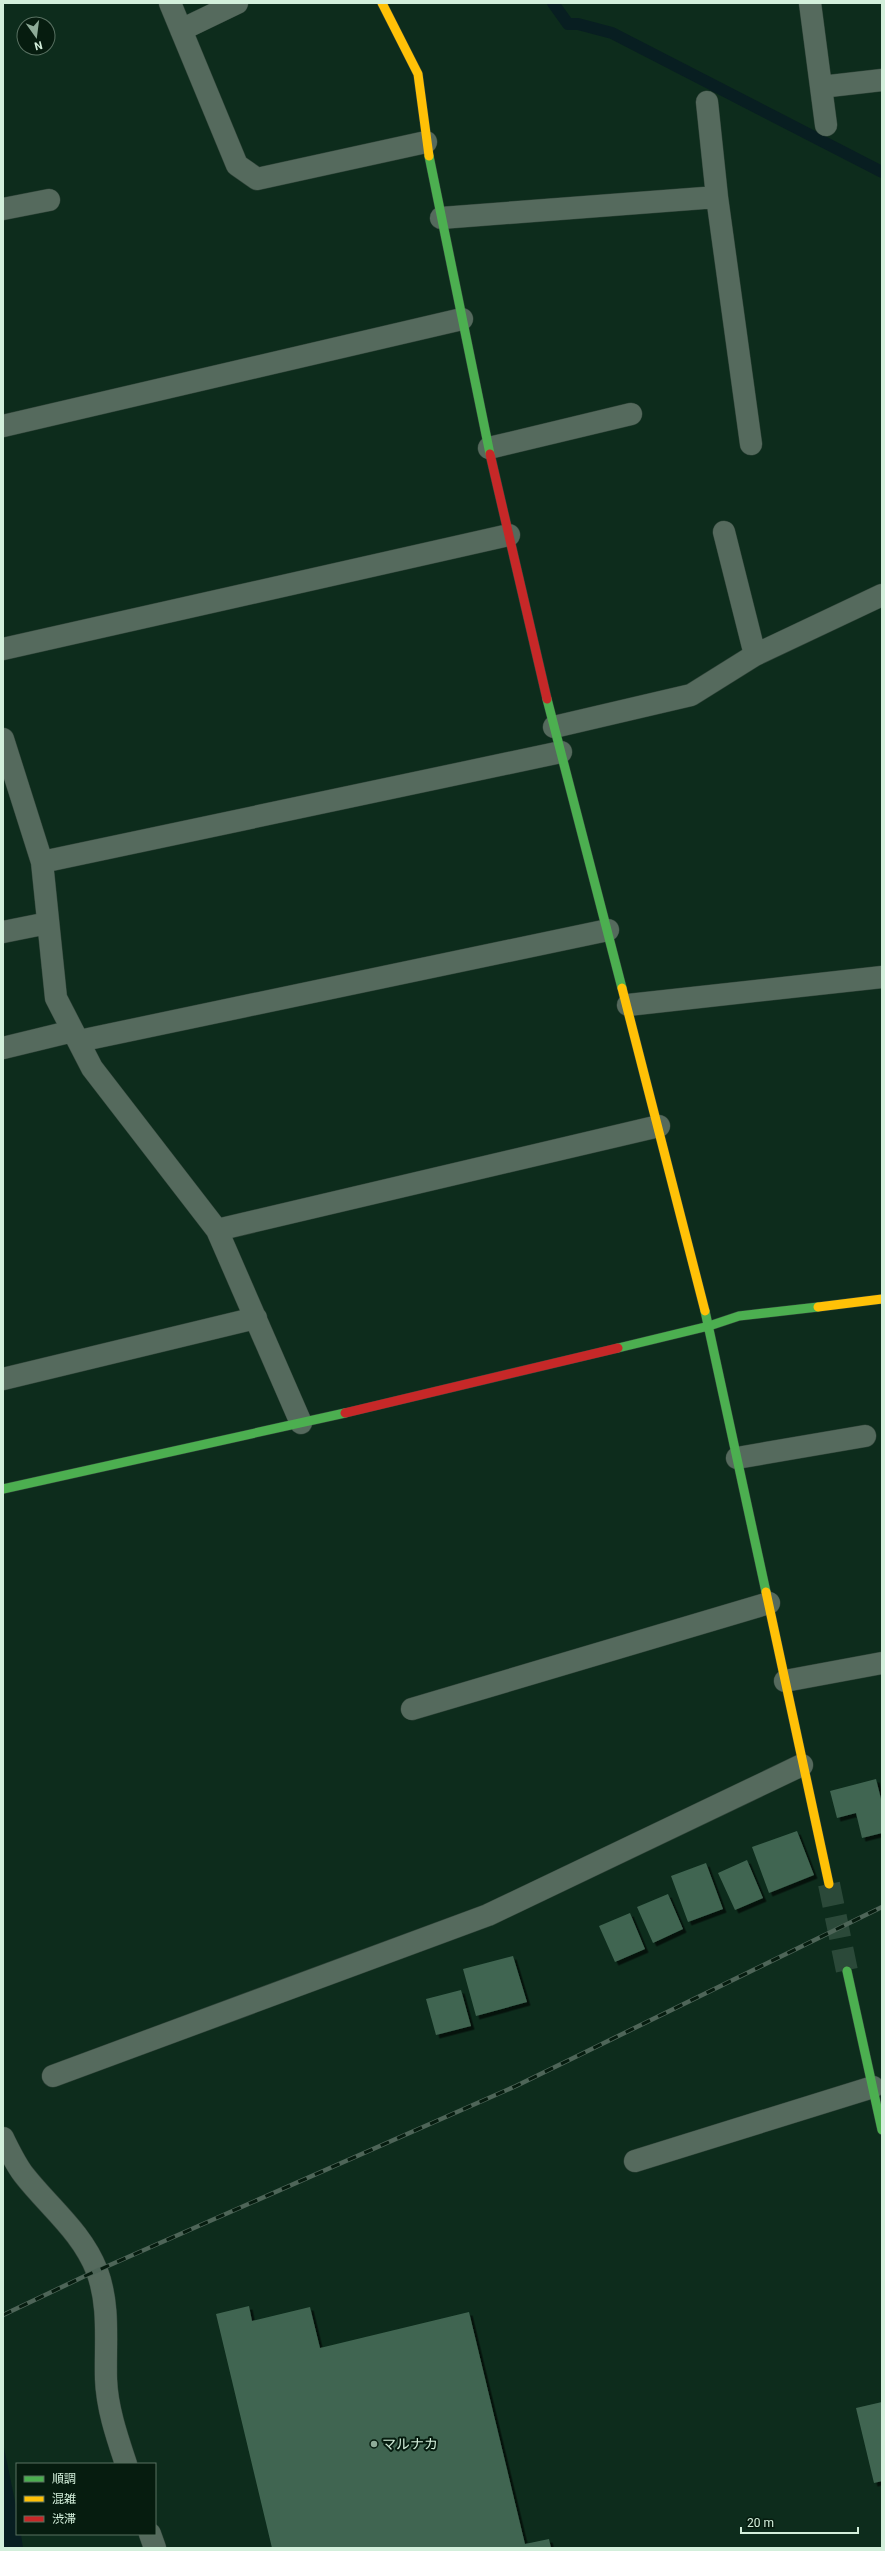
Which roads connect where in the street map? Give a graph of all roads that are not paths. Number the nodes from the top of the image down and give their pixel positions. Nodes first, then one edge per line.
1 (170, 3) edge
2 (237, 3) edge
3 (382, 3) edge
4 (810, 3) edge
5 (181, 30) junction
6 (882, 80) edge
7 (821, 87) junction
8 (707, 102) dead end
9 (826, 126) dead end
10 (426, 142) junction
11 (717, 197) junction
12 (48, 200) dead end
13 (3, 209) edge
14 (442, 218) junction
15 (462, 319) junction
16 (631, 414) dead end
17 (3, 426) edge
18 (751, 444) dead end
19 (489, 448) junction
20 (724, 532) dead end
21 (509, 535) junction
22 (882, 595) edge
23 (3, 649) edge
24 (755, 655) junction
25 (554, 727) junction
26 (3, 739) edge
27 (561, 752) junction
28 (42, 862) junction
29 (48, 923) junction
30 (608, 930) junction
31 (3, 932) edge
32 (882, 977) edge
33 (628, 1005) junction
34 (76, 1036) junction
35 (3, 1048) edge
36 (659, 1126) junction
37 (217, 1230) junction
38 (882, 1299) edge
39 (256, 1318) junction
40 (709, 1326) junction
41 (3, 1379) edge
42 (301, 1423) junction
43 (865, 1436) dead end
44 (737, 1458) junction
45 (3, 1489) edge
46 (769, 1603) junction
47 (882, 1662) edge
48 (785, 1681) junction
49 (412, 1710) dead end
50 (802, 1765) junction
51 (829, 1884) tunnel mouth
52 (847, 1971) tunnel mouth
53 (53, 2076) dead end
54 (872, 2087) junction
55 (882, 2130) edge
56 (3, 2138) edge
57 (636, 2161) dead end
58 (126, 2463) edge
59 (150, 2535) edge
60 (155, 2548) edge

1 - 5 street
2 - 5 street
3 - 10 street
4 - 7 street
5 - 10 street
6 - 7 street
7 - 9 street
8 - 11 street
10 - 14 street
11 - 14 street
11 - 18 street
12 - 13 street
14 - 15 street
15 - 17 street
15 - 19 street
16 - 19 street
19 - 21 street
20 - 24 street
21 - 23 street
21 - 25 street
22 - 24 street
24 - 25 street
25 - 27 street
26 - 28 street
27 - 28 street
27 - 30 street
28 - 29 street
29 - 31 street
29 - 34 street
30 - 33 street
30 - 34 street
32 - 33 street
33 - 36 street
34 - 35 street
34 - 37 street
36 - 37 street
36 - 40 street
37 - 39 street
38 - 40 street
39 - 41 street
39 - 42 street
40 - 42 street
40 - 44 street
42 - 45 street
43 - 44 street
44 - 46 street
46 - 48 street
46 - 49 street
47 - 48 street
48 - 50 street
50 - 51 street
50 - 53 street
52 - 54 street
54 - 55 street
54 - 57 street
56 - 58 street
59 - 60 street

